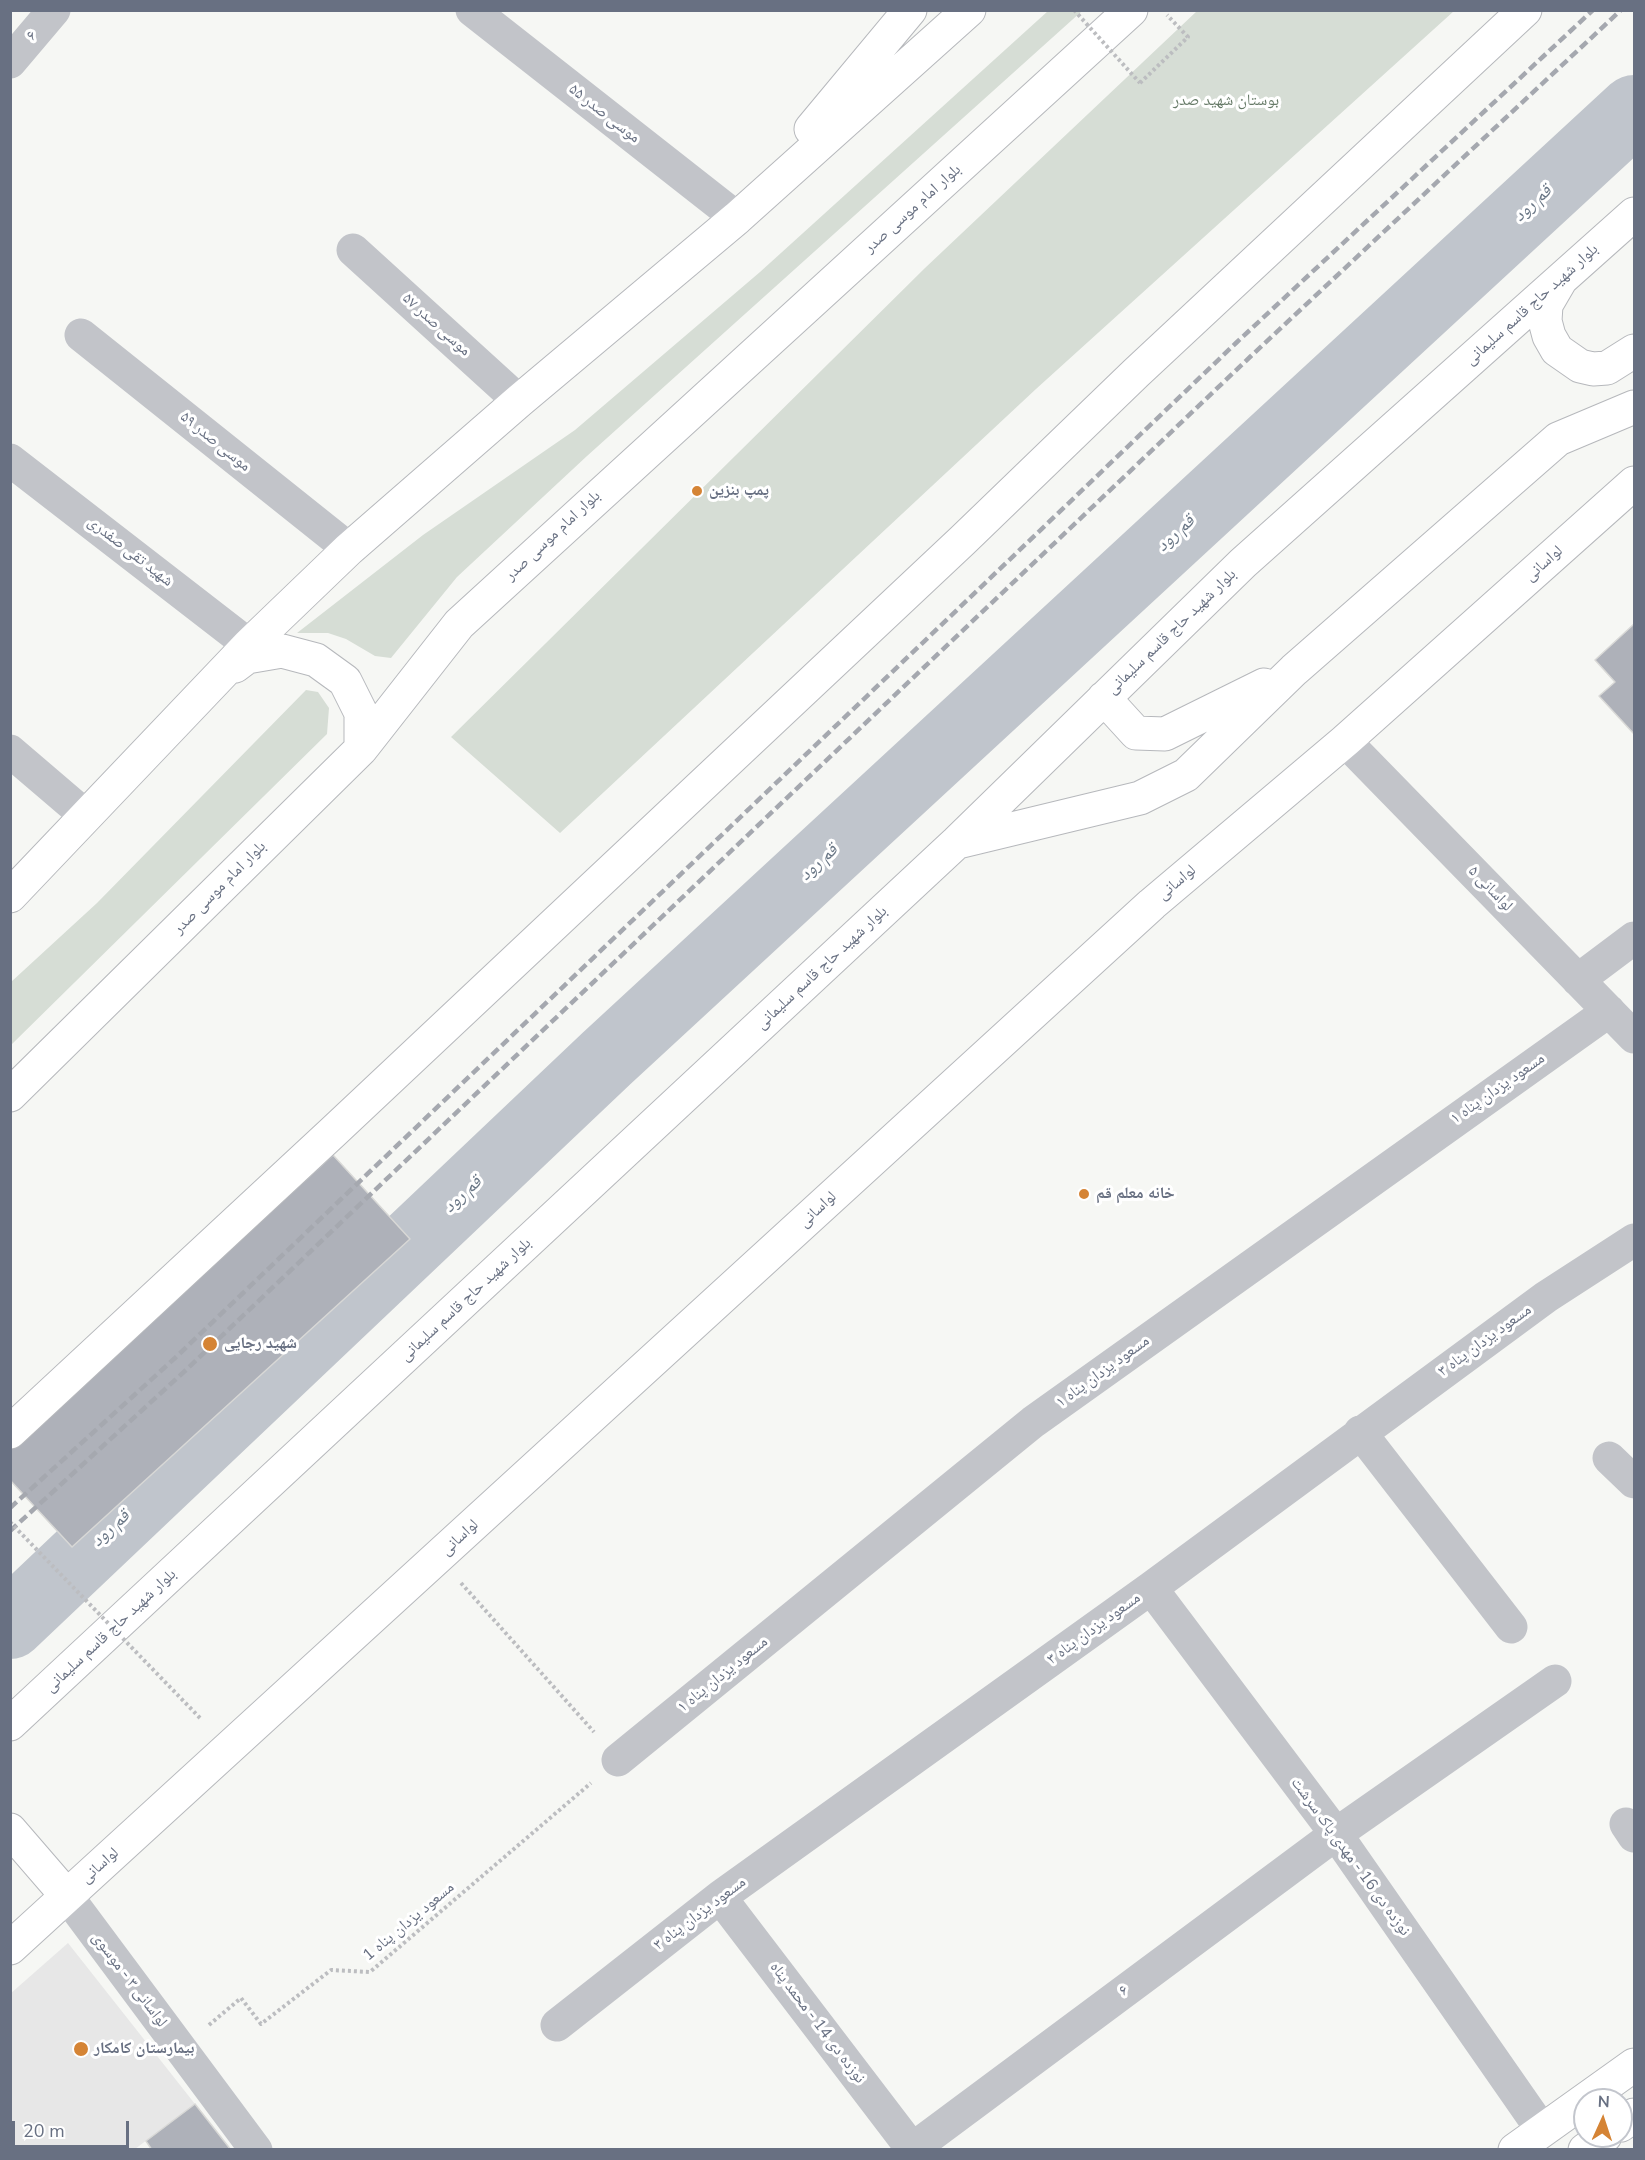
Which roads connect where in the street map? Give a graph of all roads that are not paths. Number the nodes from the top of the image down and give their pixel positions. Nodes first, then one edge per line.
1 (54, 10) edge
2 (472, 10) edge
3 (910, 10) edge
4 (969, 10) edge
5 (1131, 10) edge
6 (1525, 10) edge
7 (10, 62) edge
8 (1635, 214) edge
9 (737, 218) junction
10 (353, 250) dead end
11 (1563, 278) junction
12 (81, 335) dead end
13 (1635, 351) edge
14 (519, 401) junction
15 (1635, 406) edge
16 (10, 460) edge
17 (1635, 483) edge
18 (349, 549) junction
19 (249, 645) junction
20 (1294, 670) junction
21 (218, 678) junction
22 (1104, 699) junction
23 (1345, 741) junction
24 (362, 749) junction
25 (10, 751) edge
26 (86, 816) junction
27 (957, 842) junction
28 (10, 896) edge
29 (1635, 938) edge
30 (1578, 980) junction
31 (1609, 1011) junction
32 (1635, 1037) edge
33 (10, 1095) edge
34 (1635, 1240) edge
35 (10, 1432) edge
36 (1360, 1432) junction
37 (1609, 1458) dead end
38 (1635, 1482) edge
39 (1151, 1588) junction
40 (1511, 1627) dead end
41 (1555, 1681) dead end
42 (10, 1724) edge
43 (618, 1760) road end
44 (1336, 1834) junction
45 (19, 1840) edge
46 (67, 1896) junction
47 (720, 1897) junction
48 (10, 1948) edge
49 (557, 2025) dead end
50 (1635, 2065) edge
51 (1530, 2142) edge
52 (912, 2149) edge
53 (256, 2150) edge

1 - 7 street, ۶
2 - 9 street, موسی صدر ۵۵
3 - 9 main road
4 - 9 main road
5 - 24 main road, بلوار امام موسی صدر
6 - 35 main road
8 - 11 main road, بلوار شهید حاج قاسم سلیمانی
9 - 14 main road
10 - 14 street, موسی صدر ۵۷
11 - 13 main road
11 - 22 main road, بلوار شهید حاج قاسم سلیمانی
12 - 18 street, موسی صدر ۵۹
14 - 18 main road
15 - 20 main road
16 - 19 street, شهید تقی صفدری
17 - 23 main road, لواسانی
18 - 19 main road
19 - 21 main road
20 - 22 main road
20 - 27 main road
21 - 24 main road
21 - 26 main road
22 - 27 main road, بلوار شهید حاج قاسم سلیمانی
23 - 30 street, لواسانی ۵
23 - 46 main road, لواسانی
24 - 33 main road, بلوار امام موسی صدر
25 - 26 street
26 - 28 main road
27 - 42 main road, بلوار شهید حاج قاسم سلیمانی
29 - 30 street
30 - 31 street, لواسانی ۵
31 - 32 street, لواسانی ۵
31 - 43 street, ۱ مسعود یزدان پناه
34 - 36 street, ۳ مسعود یزدان پناه
36 - 39 street, ۳ مسعود یزدان پناه
36 - 40 street
37 - 38 street
39 - 44 street, نوزده دی 16 - مهدی پاک سرشت
39 - 47 street, ۳ مسعود یزدان پناه
41 - 44 street, ۶
44 - 51 street, نوزده دی 16 - مهدی پاک سرشت
44 - 52 street, ۶
45 - 46 main road
46 - 48 main road, لواسانی
46 - 53 street, لواسانی ۳ - موسوی
47 - 49 street, ۳ مسعود یزدان پناه
47 - 52 street, نوزده دی 14 - محمد پناه
50 - 51 main road

